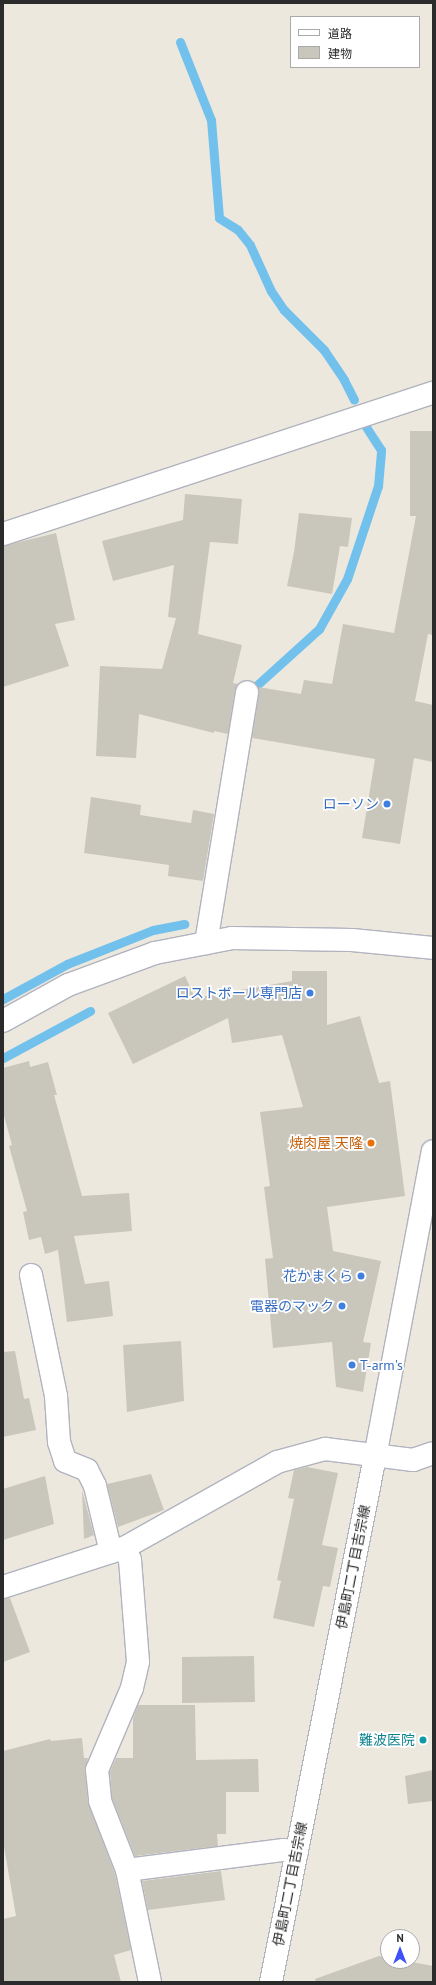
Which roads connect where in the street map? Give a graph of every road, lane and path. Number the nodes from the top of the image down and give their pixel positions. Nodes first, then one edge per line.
1 (433, 393) edge
2 (3, 534) edge
3 (247, 692) dead end
4 (206, 943) junction
5 (433, 948) edge
6 (3, 1021) edge
7 (433, 1151) edge
8 (31, 1275) dead end
9 (433, 1453) edge
10 (375, 1456) junction
11 (123, 1553) junction
12 (3, 1587) edge
13 (297, 1852) junction
14 (127, 1870) junction
15 (150, 1982) edge
16 (271, 1982) edge

1 - 2 street
3 - 4 street
4 - 5 street
4 - 6 street
7 - 10 street, 伊島町二丁目吉宗線
8 - 11 street
9 - 10 street
10 - 11 street
10 - 13 street, 伊島町二丁目吉宗線
11 - 12 street
11 - 14 street
13 - 14 street
13 - 16 street, 伊島町二丁目吉宗線
14 - 15 street

